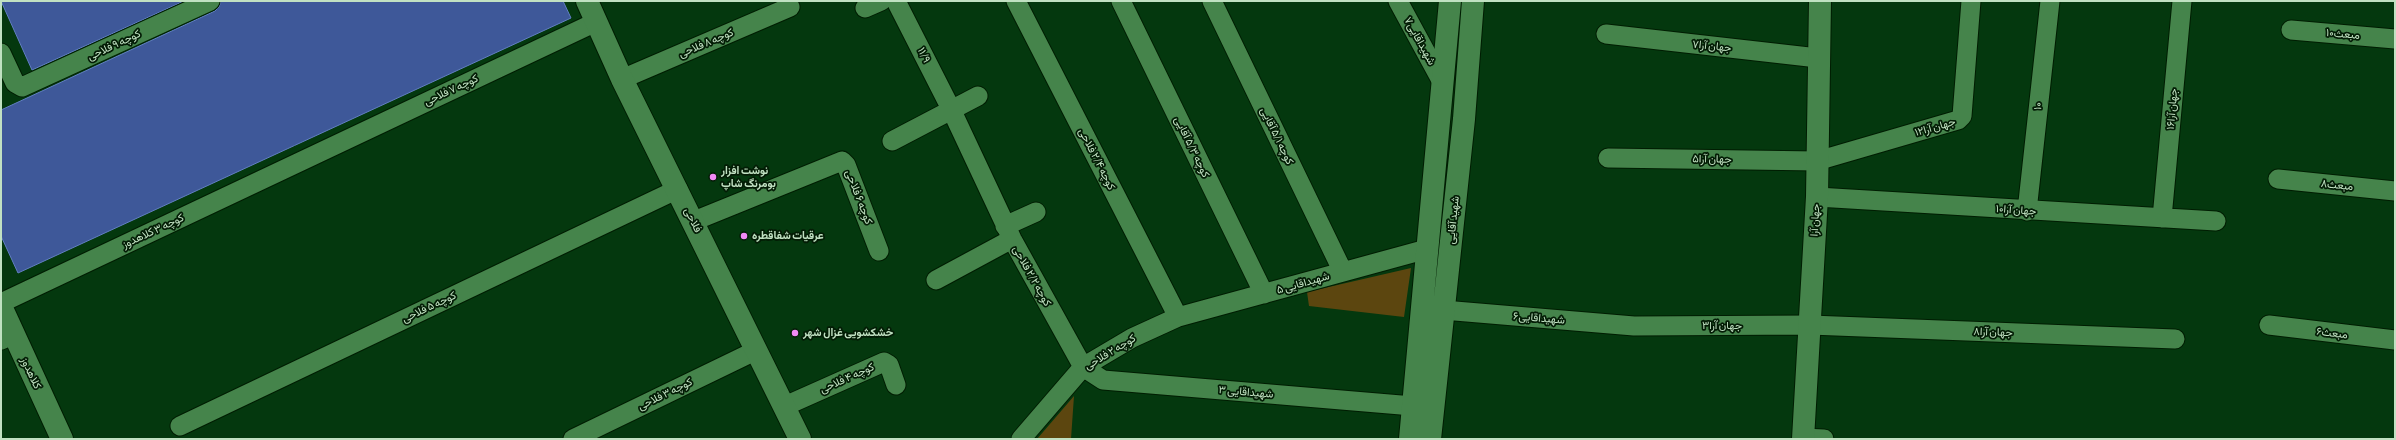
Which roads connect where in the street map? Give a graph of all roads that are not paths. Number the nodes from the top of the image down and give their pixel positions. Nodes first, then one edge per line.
1 (210, 1) edge
2 (587, 1) edge
3 (896, 1) edge
4 (1016, 1) edge
5 (1121, 1) edge
6 (1212, 1) edge
7 (1398, 1) edge
8 (1450, 1) edge
9 (1473, 1) edge
10 (1820, 1) edge
11 (1971, 1) edge
12 (2050, 1) edge
13 (2182, 1) edge
14 (790, 7) dead end
15 (596, 22) junction
16 (2291, 30) dead end
17 (1606, 34) dead end
18 (2395, 39) edge
19 (1, 53) edge
20 (1818, 58) junction
21 (622, 79) junction
22 (1442, 82) junction
23 (978, 96) dead end
24 (951, 109) junction
25 (892, 141) dead end
26 (1608, 158) dead end
27 (306, 159) joint
28 (1817, 161) junction
29 (2278, 179) dead end
30 (678, 189) junction
31 (2395, 190) edge
32 (1816, 197) junction
33 (2027, 211) junction
34 (1036, 212) dead end
35 (2162, 218) junction
36 (2216, 220) dead end
37 (694, 221) junction
38 (1008, 233) junction
39 (1427, 249) junction
40 (879, 251) dead end
41 (1343, 272) junction
42 (936, 280) dead end
43 (1264, 294) junction
44 (1, 305) edge
45 (1444, 310) junction
46 (1178, 317) junction
47 (1810, 325) junction
48 (2268, 325) dead end
49 (1634, 326) joint
50 (7, 337) edge
51 (2175, 339) dead end
52 (2395, 340) edge
53 (757, 350) junction
54 (1083, 367) junction
55 (896, 385) dead end
56 (785, 406) junction
57 (1413, 406) junction
58 (180, 426) dead end
59 (62, 439) edge
60 (573, 439) edge
61 (800, 439) edge
62 (1021, 439) edge
63 (1410, 439) edge
64 (1430, 439) edge
65 (1810, 439) edge

1 - 19 street, کوچه ۹ فلاحی
2 - 15 street, فلاحی
3 - 24 street, ۱۱/۹
4 - 46 street, کوچه ۲/۴ فلاحی
5 - 43 street, کوچه ۵/۳ آقایی
6 - 41 street, کوچه ۵/۱ آقایی
7 - 22 street, شهیداقایی۷
8 - 22 street, شهید آقایی
9 - 45 street, شهید آقایی
10 - 20 street, جهان آرا
11 - 28 street, جهان آرا۱۲
12 - 33 street, ۱۰
13 - 35 street, جهان آرا۱۶
14 - 21 street, کوچه ۸ فلاحی
15 - 21 street, فلاحی
15 - 27 street, کوچه ۷ فلاحی
16 - 18 street, مبعث۱۰
17 - 20 street, جهان آرا۷
20 - 28 street, جهان آرا
21 - 30 street, فلاحی
22 - 39 street, شهید آقایی
23 - 24 street
24 - 25 street
24 - 38 street, ۱۱/۹
26 - 28 street, جهان آرا۵
27 - 44 street, کوچه ۳ کلاهدوز
28 - 32 street, جهان آرا
29 - 31 street, مبعث۸
30 - 37 street, فلاحی
30 - 58 street, کوچه ۵ فلاحی
32 - 33 street, جهان آرا۱۰
32 - 47 street, جهان آرا
33 - 35 street, جهان آرا۱۰
34 - 38 street
35 - 36 street, جهان آرا۱۰
37 - 40 street, کوچه ۶ فلاحی
37 - 53 street, فلاحی
38 - 42 street, کوچه ۲/۲ فلاحی
38 - 54 street, کوچه ۲/۲ فلاحی
39 - 41 street, ۵ شهیداقایی
39 - 57 street, شهید آقایی
41 - 43 street, ۵ شهیداقایی
43 - 46 street, ۵ شهیداقایی
44 - 50 street, کلاهدوز
45 - 49 street, شهیداقایی۶
45 - 64 street, شهید آقایی
46 - 54 street, کوچه ۲ فلاحی
47 - 49 street, جهان آرا۳
47 - 51 street, جهان آرا۸
47 - 65 street, جهان آرا
48 - 52 street, مبعث۶
50 - 59 street, کلاهدوز
53 - 56 street, فلاحی
53 - 60 street, کوچه ۳ فلاحی
54 - 57 street, ۳ شهیداقایی
54 - 62 street, کوچه ۲ فلاحی
55 - 56 street, کوچه ۴ فلاحی
56 - 61 street, فلاحی
57 - 63 street, شهید آقایی

